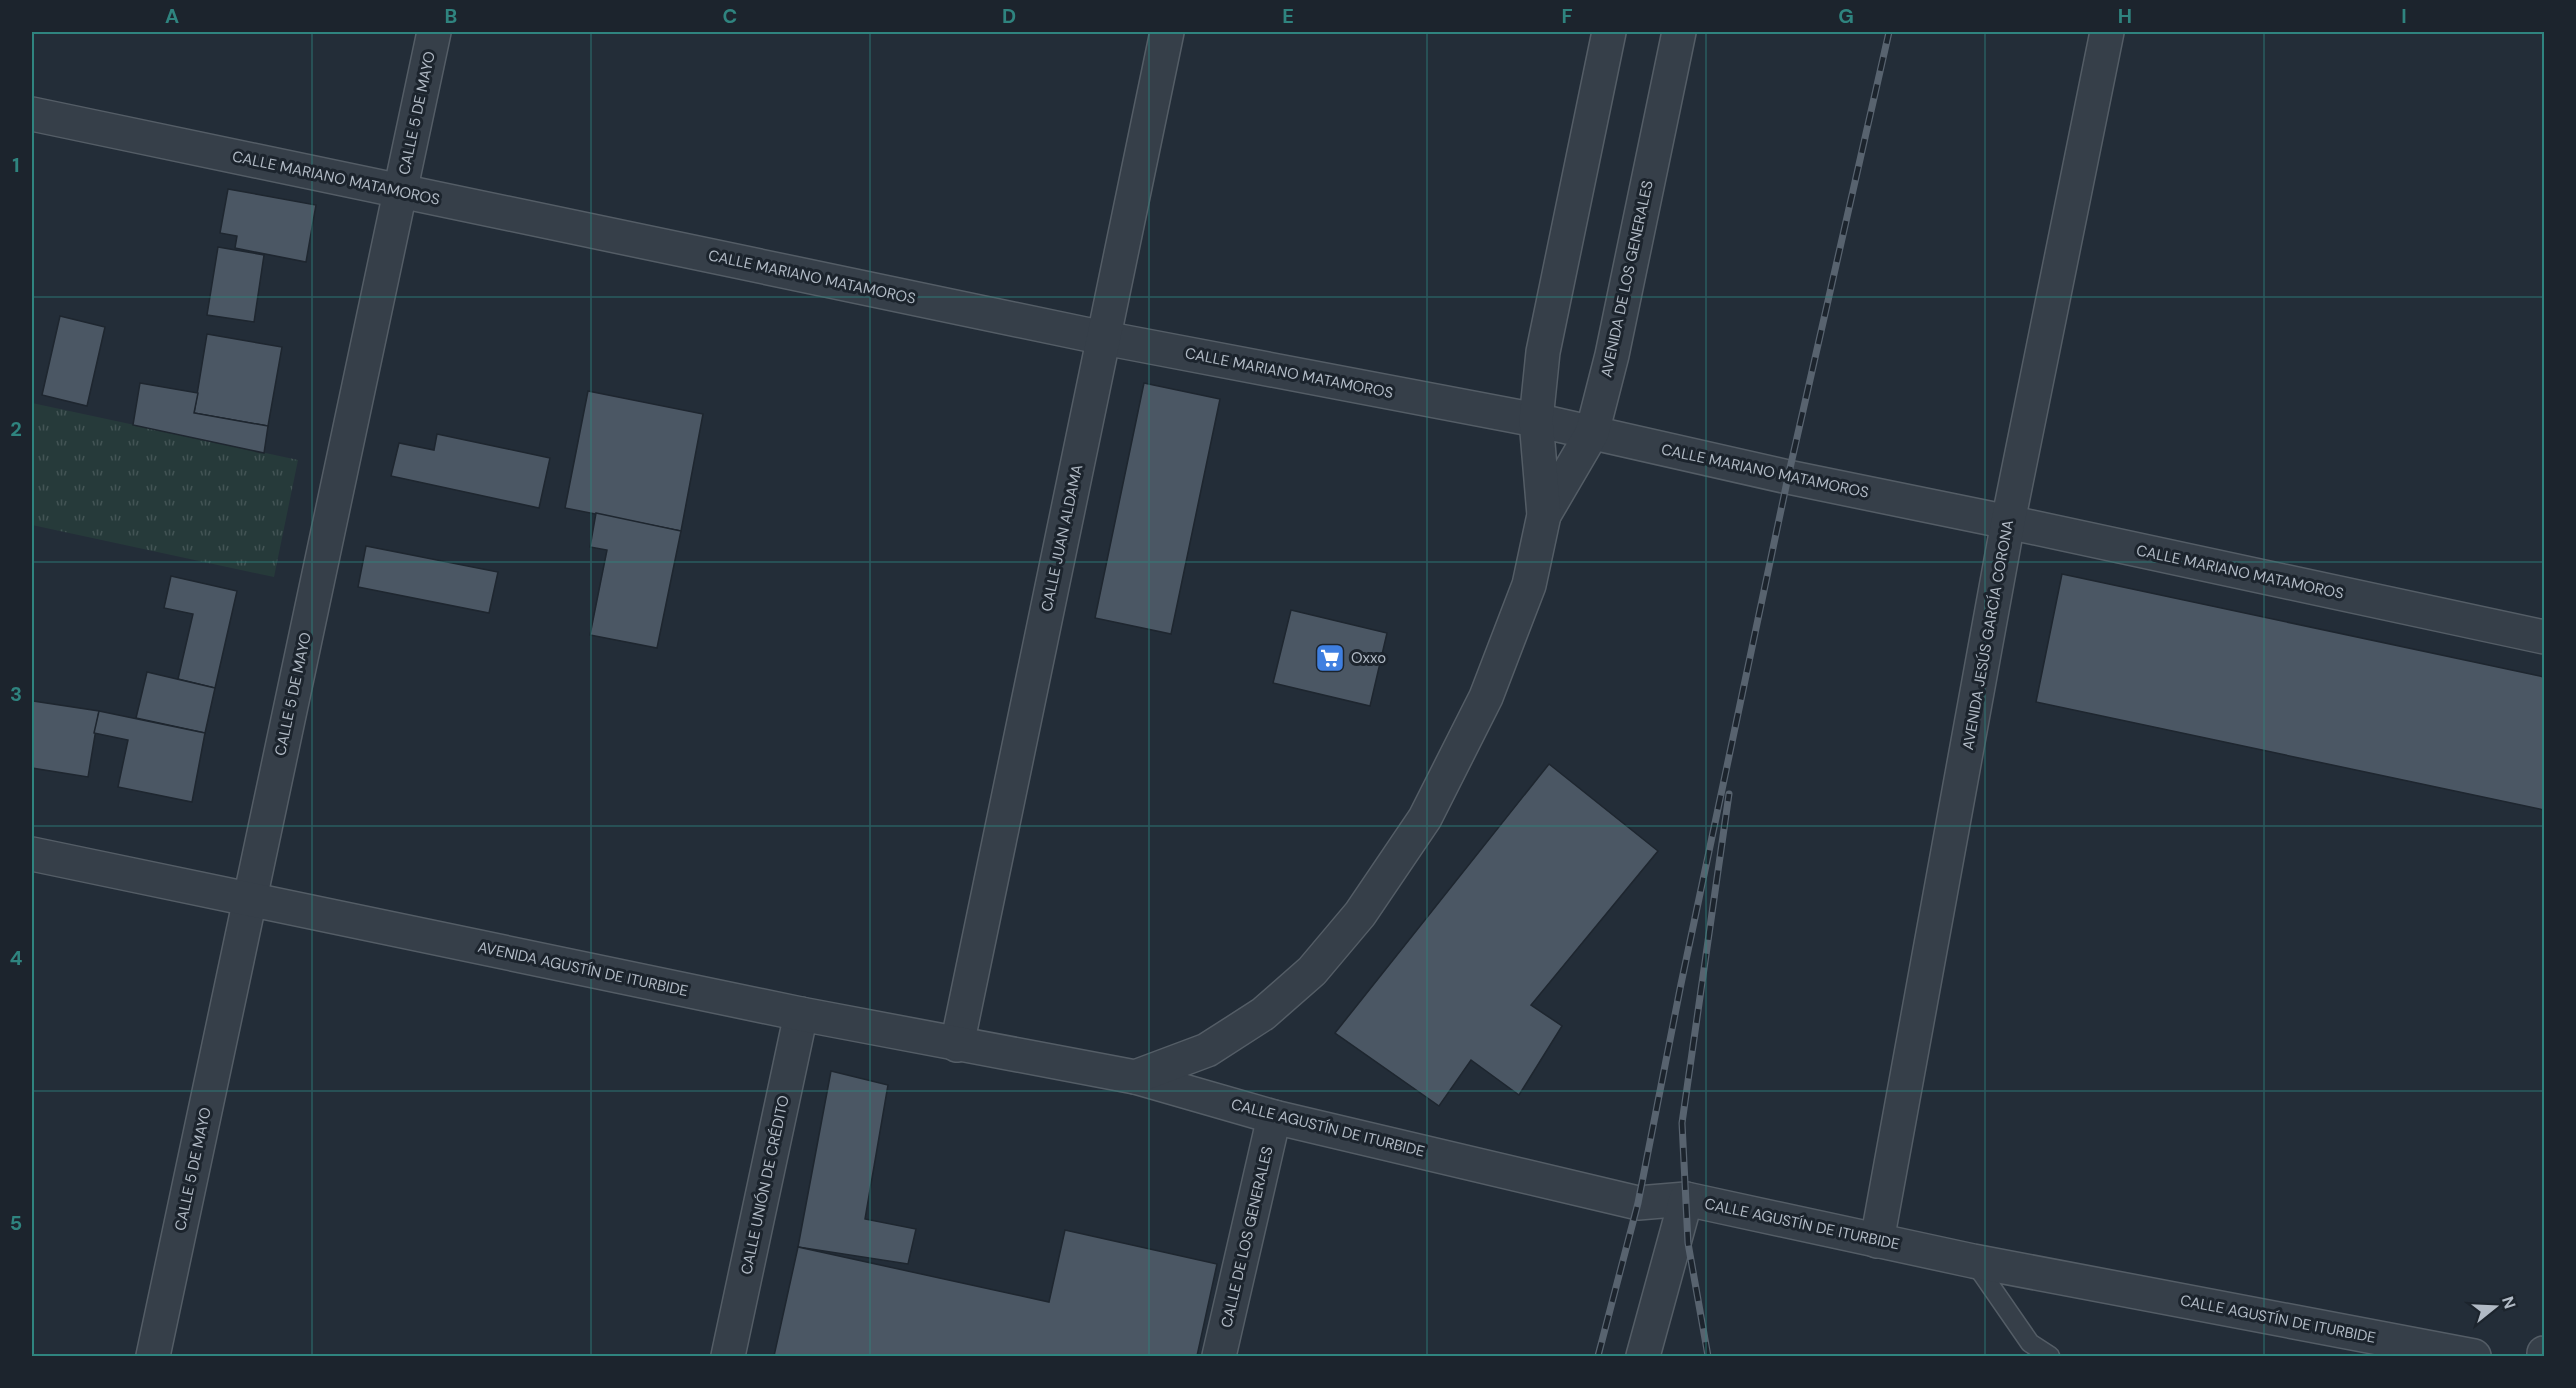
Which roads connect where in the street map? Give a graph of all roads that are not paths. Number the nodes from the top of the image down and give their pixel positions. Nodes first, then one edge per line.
1 (434, 32) edge
2 (1167, 32) edge
3 (1609, 32) edge
4 (1679, 32) edge
5 (2107, 32) edge
6 (32, 114) edge
7 (400, 191) junction
8 (1104, 338) junction
9 (1536, 420) junction
10 (1592, 433) junction
11 (1544, 515) junction
12 (2008, 522) junction
13 (2544, 637) edge
14 (32, 854) edge
15 (250, 899) junction
16 (801, 1014) junction
17 (957, 1045) junction
18 (1135, 1077) junction
19 (1274, 1117) junction
20 (1686, 1199) junction
21 (1877, 1241) junction
22 (1973, 1260) junction
23 (1652, 1325) junction
24 (153, 1356) edge
25 (728, 1356) edge
26 (1219, 1356) edge
27 (1643, 1356) edge
28 (1664, 1356) edge
29 (2050, 1356) edge
30 (2474, 1356) edge

1 - 7 street, CALLE 5 DE MAYO
2 - 8 street, CALLE JUAN ALDAMA
3 - 9 street, AVENIDA DE LOS GENERALES
4 - 10 street, AVENIDA DE LOS GENERALES
5 - 12 street, AVENIDA JESÚS GARCÍA CORONA
6 - 7 street, CALLE MARIANO MATAMOROS
7 - 8 street, CALLE MARIANO MATAMOROS
7 - 15 street, CALLE 5 DE MAYO
8 - 9 street, CALLE MARIANO MATAMOROS
8 - 17 street, CALLE JUAN ALDAMA
9 - 10 street, CALLE MARIANO MATAMOROS
9 - 11 street, AVENIDA DE LOS GENERALES
10 - 11 street, AVENIDA DE LOS GENERALES
10 - 12 street, CALLE MARIANO MATAMOROS
11 - 18 street, AVENIDA DE LOS GENERALES
12 - 13 street, CALLE MARIANO MATAMOROS
12 - 21 street, AVENIDA JESÚS GARCÍA CORONA
14 - 15 street, AVENIDA AGUSTÍN DE ITURBIDE
15 - 16 street, AVENIDA AGUSTÍN DE ITURBIDE
15 - 24 street, CALLE 5 DE MAYO
16 - 17 street, AVENIDA AGUSTÍN DE ITURBIDE
16 - 25 street, CALLE UNIÓN DE CRÉDITO
17 - 18 street, AVENIDA AGUSTÍN DE ITURBIDE
18 - 19 street, CALLE AGUSTÍN DE ITURBIDE
19 - 20 street, CALLE AGUSTÍN DE ITURBIDE
19 - 26 street, CALLE DE LOS GENERALES
20 - 21 street, CALLE AGUSTÍN DE ITURBIDE
20 - 23 street
21 - 22 street, CALLE AGUSTÍN DE ITURBIDE
22 - 29 lane
22 - 30 street, CALLE AGUSTÍN DE ITURBIDE
23 - 27 street
23 - 28 street

